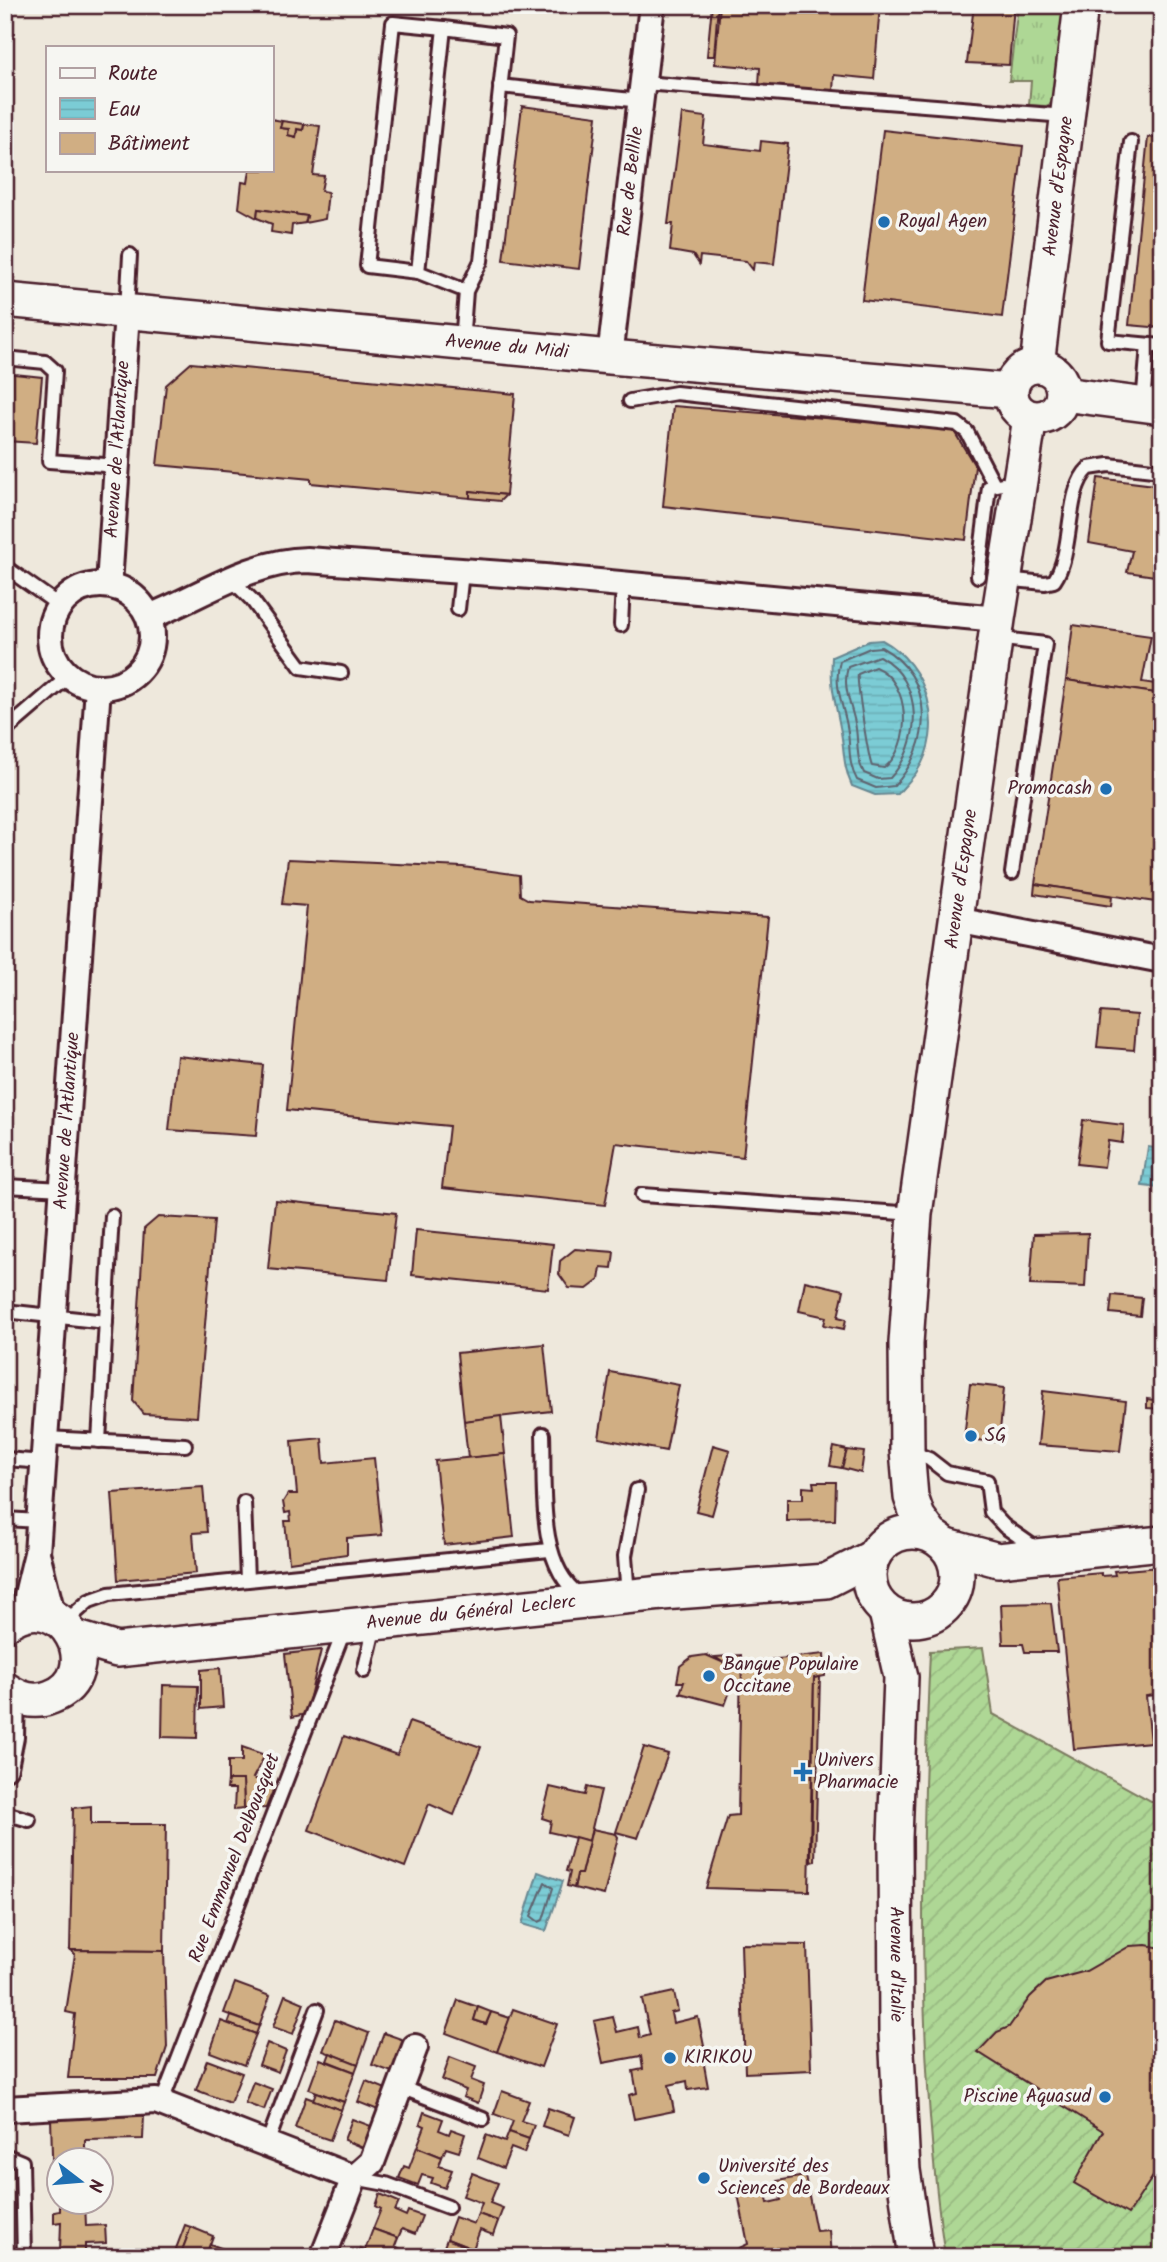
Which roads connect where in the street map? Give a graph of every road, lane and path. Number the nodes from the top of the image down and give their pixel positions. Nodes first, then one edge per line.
1 (652, 5) edge
2 (1081, 5) edge
3 (444, 28) junction
4 (500, 86) junction
5 (642, 92) junction
6 (1068, 116) junction
7 (1131, 142) dead end
8 (130, 256) dead end
9 (418, 272) junction
10 (466, 291) junction
11 (5, 300) edge
12 (127, 312) junction
13 (461, 343) junction
14 (1155, 345) edge
15 (610, 357) junction
16 (5, 358) edge
17 (1037, 365) junction
18 (1010, 391) junction
19 (1063, 394) junction
20 (630, 401) dead end
21 (1153, 406) edge
22 (1030, 418) junction
23 (118, 466) junction
24 (1162, 471) edge
25 (1007, 484) junction
26 (5, 567) edge
27 (462, 572) junction
28 (991, 577) junction
29 (232, 580) junction
30 (624, 584) junction
31 (109, 585) junction
32 (60, 606) junction
33 (458, 609) dead end
34 (149, 617) junction
35 (621, 625) dead end
36 (997, 629) junction
37 (341, 673) dead end
38 (69, 676) junction
39 (98, 687) junction
40 (5, 730) edge
41 (1012, 873) dead end
42 (957, 920) junction
43 (1162, 960) edge
44 (5, 1185) edge
45 (64, 1189) junction
46 (642, 1195) dead end
47 (915, 1214) junction
48 (112, 1216) dead end
49 (5, 1311) edge
50 (55, 1318) junction
51 (106, 1322) junction
52 (543, 1434) dead end
53 (99, 1441) junction
54 (185, 1445) dead end
55 (45, 1450) junction
56 (907, 1450) junction
57 (5, 1459) edge
58 (637, 1490) dead end
59 (244, 1502) dead end
60 (5, 1519) edge
61 (39, 1521) junction
62 (939, 1541) junction
63 (1162, 1543) edge
64 (549, 1550) junction
65 (878, 1551) junction
66 (1046, 1555) junction
67 (998, 1560) junction
68 (247, 1580) junction
69 (827, 1581) junction
70 (628, 1597) junction
71 (589, 1601) junction
72 (879, 1603) junction
73 (943, 1606) junction
74 (44, 1623) edge
75 (360, 1626) junction
76 (117, 1650) junction
77 (900, 1669) junction
78 (364, 1671) dead end
79 (75, 1675) junction
80 (20, 1694) edge
81 (5, 1768) edge
82 (5, 1813) edge
83 (29, 1820) dead end
84 (317, 2010) dead end
85 (415, 2047) dead end
86 (400, 2087) junction
87 (160, 2104) junction
88 (5, 2109) edge
89 (484, 2119) dead end
90 (267, 2144) junction
91 (5, 2155) edge
92 (354, 2178) junction
93 (448, 2207) dead end
94 (24, 2257) edge
95 (323, 2257) edge
96 (916, 2257) edge

1 - 5 street, Rue de Bellile
2 - 6 street, Avenue d'Espagne
3 - 4 lane
3 - 9 lane
3 - 9 lane
4 - 5 lane
4 - 10 lane
5 - 6 lane
5 - 15 street, Rue de Bellile
6 - 17 street, Avenue d'Espagne
7 - 14 lane
8 - 12 lane
9 - 10 lane
10 - 13 lane
11 - 12 street, Avenue du Midi
12 - 13 street, Avenue du Midi
12 - 23 street, Avenue de l'Atlantique
13 - 15 street, Avenue du Midi
14 - 21 lane
15 - 18 street, Avenue du Midi
16 - 23 lane
17 - 18 street
17 - 19 street
18 - 22 street
19 - 21 street
19 - 22 street
20 - 25 lane
22 - 25 street, Avenue d'Espagne
23 - 31 street, Avenue de l'Atlantique
24 - 28 lane
25 - 28 street, Avenue d'Espagne
26 - 32 lane
27 - 29 street
27 - 30 street
27 - 33 lane
28 - 36 street, Avenue d'Espagne
29 - 34 street
29 - 37 lane
30 - 35 lane
30 - 36 street
31 - 32 street
31 - 34 street
32 - 38 street
34 - 39 street
36 - 41 lane
36 - 42 street, Avenue d'Espagne
38 - 39 street
38 - 40 lane
39 - 45 street, Avenue de l'Atlantique
42 - 43 street
42 - 47 street, Avenue d'Espagne
44 - 45 lane
45 - 50 street, Avenue de l'Atlantique
46 - 47 lane
47 - 56 street, Avenue d'Espagne
48 - 51 lane
49 - 50 lane
50 - 51 lane
50 - 55 street, Avenue de l'Atlantique
51 - 53 lane
52 - 64 lane
53 - 54 lane
53 - 55 lane
55 - 57 lane
55 - 61 street, Avenue de l'Atlantique
56 - 62 street
56 - 65 street
56 - 66 lane
58 - 70 lane
59 - 68 lane
60 - 61 lane
61 - 74 street, Avenue de l'Atlantique
62 - 65 street
62 - 67 street
62 - 73 street
63 - 66 street
64 - 68 lane
64 - 71 lane
65 - 69 street, Avenue du Général Leclerc
65 - 72 street
66 - 67 street
67 - 73 street
68 - 74 lane
69 - 70 street, Avenue du Général Leclerc
69 - 72 street, Avenue du Général Leclerc
70 - 71 street, Avenue du Général Leclerc
71 - 75 street, Avenue du Général Leclerc
72 - 73 street
72 - 77 street, Avenue d'Italie
73 - 77 street, Avenue d'Italie
74 - 76 street, Avenue du Général Leclerc
74 - 79 street
75 - 76 street, Avenue du Général Leclerc
75 - 78 lane
75 - 87 lane, Rue Emmanuel Delbousquet
76 - 79 street, Avenue du Général Leclerc
77 - 96 street, Avenue d'Italie
79 - 80 street, Avenue du Général Leclerc
80 - 81 street
82 - 83 lane
84 - 90 lane
85 - 86 street
86 - 89 lane
86 - 92 street
87 - 88 street
87 - 90 street
90 - 92 street
91 - 94 lane
92 - 93 lane
92 - 95 street

